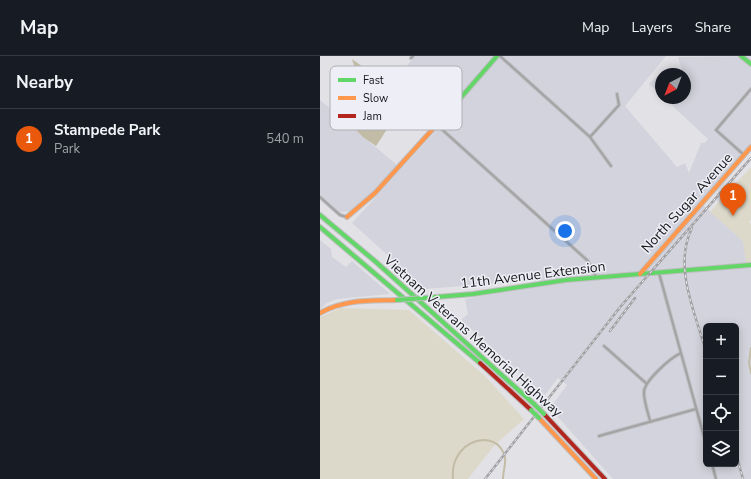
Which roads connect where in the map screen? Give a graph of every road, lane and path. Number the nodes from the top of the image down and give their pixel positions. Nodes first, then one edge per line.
1 (497, 56) edge
2 (500, 56) edge
3 (741, 56) edge
4 (751, 64) edge
5 (751, 89) edge
6 (617, 94) dead end
7 (462, 96) edge
8 (431, 130) edge
9 (442, 130) edge
10 (590, 137) junction
11 (751, 147) edge
12 (744, 155) junction
13 (611, 166) dead end
14 (320, 197) edge
15 (320, 215) edge
16 (347, 217) joint
17 (320, 227) edge
18 (751, 265) edge
19 (660, 273) junction
20 (640, 274) junction
21 (596, 277) junction
22 (320, 313) edge
23 (604, 346) dead end
24 (681, 353) junction
25 (647, 384) junction
26 (696, 408) junction
27 (650, 421) junction
28 (703, 433) edge
29 (599, 436) dead end
30 (713, 467) edge
31 (596, 479) edge
32 (606, 479) edge
33 (716, 479) edge

1 - 7 main road
2 - 10 street
3 - 4 main road
5 - 12 street
6 - 10 street
8 - 16 main road
9 - 21 street
10 - 13 street
11 - 12 main road, North Sugar Avenue
12 - 20 main road, North Sugar Avenue
14 - 16 street
15 - 32 main road, Vietnam Veterans Memorial Highway, bridge
17 - 31 main road, Vietnam Veterans Memorial Highway, bridge
18 - 19 main road, 11th Avenue Extension
19 - 20 main road, 11th Avenue Extension
19 - 24 street
20 - 21 main road, 11th Avenue Extension
21 - 22 main road, 11th Avenue Extension, bridge
23 - 25 street
24 - 25 street
24 - 26 street
25 - 27 street
26 - 27 street
26 - 28 street
27 - 29 street
30 - 33 street

